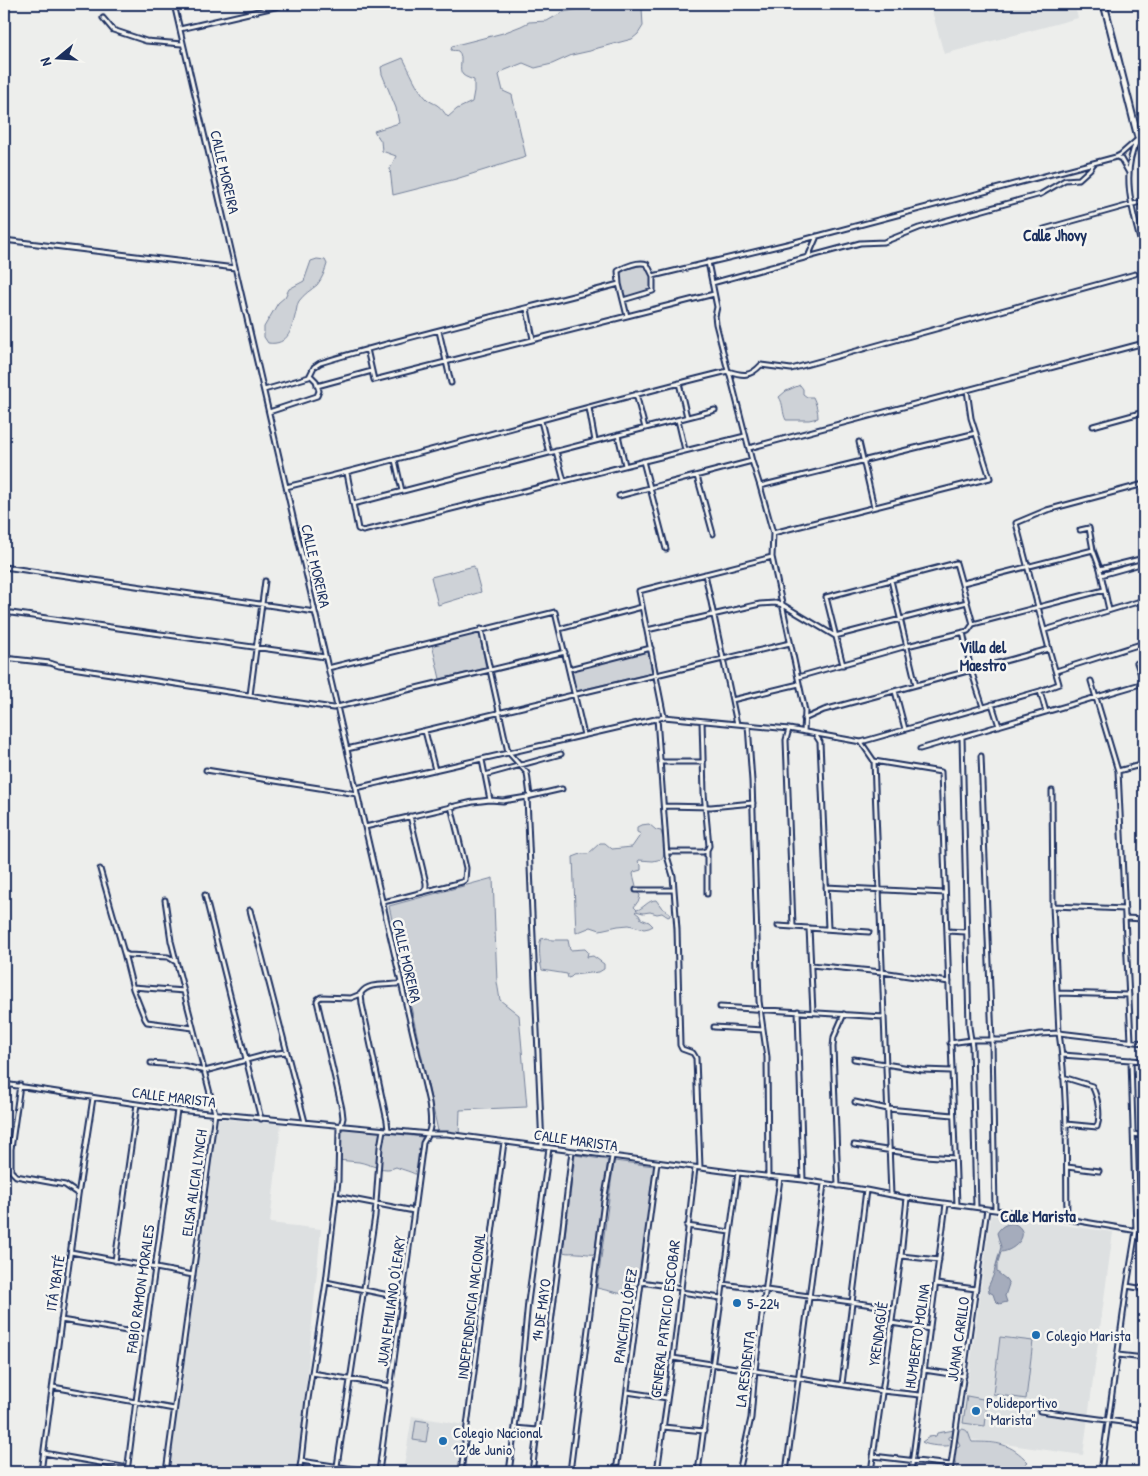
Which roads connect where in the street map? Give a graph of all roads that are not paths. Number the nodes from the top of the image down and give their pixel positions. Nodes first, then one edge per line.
1 (174, 4) edge
2 (288, 4) edge
3 (1104, 4) edge
4 (104, 18) dead end
5 (180, 29) junction
6 (182, 44) junction
7 (1138, 138) junction
8 (1142, 144) edge
9 (1116, 157) junction
10 (1144, 161) edge
11 (1094, 163) junction
12 (1129, 174) junction
13 (1144, 201) edge
14 (1132, 204) junction
15 (1044, 229) dead end
16 (817, 235) junction
17 (4, 240) edge
18 (1144, 255) edge
19 (808, 257) junction
20 (708, 262) junction
21 (236, 268) junction
22 (1135, 274) dead end
23 (653, 276) junction
24 (712, 283) junction
25 (619, 284) junction
26 (714, 294) junction
27 (623, 300) junction
28 (527, 309) junction
29 (627, 316) junction
30 (439, 331) junction
31 (533, 340) junction
32 (1144, 343) edge
33 (367, 349) junction
34 (446, 361) junction
35 (372, 371) junction
36 (728, 371) junction
37 (310, 375) junction
38 (450, 383) dead end
39 (680, 383) junction
40 (318, 386) junction
41 (264, 390) junction
42 (967, 390) junction
43 (636, 394) junction
44 (589, 408) junction
45 (715, 410) dead end
46 (269, 412) junction
47 (1144, 412) edge
48 (688, 417) junction
49 (678, 420) junction
50 (540, 421) junction
51 (1093, 426) dead end
52 (645, 428) junction
53 (976, 433) junction
54 (618, 435) junction
55 (745, 436) junction
56 (595, 441) junction
57 (859, 442) dead end
58 (748, 448) junction
59 (685, 450) junction
60 (556, 451) junction
61 (549, 453) junction
62 (395, 460) junction
63 (643, 461) junction
64 (752, 461) junction
65 (863, 461) junction
66 (625, 466) junction
67 (347, 473) junction
68 (697, 476) junction
69 (564, 481) junction
70 (1144, 484) edge
71 (760, 486) junction
72 (286, 487) junction
73 (650, 488) junction
74 (402, 491) junction
75 (619, 496) dead end
76 (353, 504) junction
77 (874, 507) junction
78 (1080, 530) dead end
79 (713, 534) dead end
80 (773, 534) junction
81 (666, 549) dead end
82 (1093, 550) junction
83 (772, 557) junction
84 (1144, 558) edge
85 (1144, 564) edge
86 (1028, 566) junction
87 (4, 567) edge
88 (1100, 569) junction
89 (705, 574) junction
90 (1101, 575) junction
91 (891, 580) junction
92 (265, 582) dead end
93 (963, 583) junction
94 (1104, 590) junction
95 (1144, 600) edge
96 (967, 602) junction
97 (262, 605) junction
98 (783, 605) junction
99 (642, 606) junction
100 (1039, 607) junction
101 (1109, 610) junction
102 (4, 612) edge
103 (315, 612) junction
104 (713, 615) junction
105 (900, 620) junction
106 (973, 624) junction
107 (480, 629) junction
108 (560, 629) junction
109 (647, 630) junction
110 (1045, 630) junction
111 (963, 632) junction
112 (836, 636) junction
113 (790, 643) junction
114 (1144, 643) edge
115 (907, 646) junction
116 (256, 648) junction
117 (650, 648) junction
118 (1049, 649) junction
119 (565, 652) junction
120 (325, 657) junction
121 (4, 658) edge
122 (723, 659) junction
123 (1137, 663) dead end
124 (844, 665) junction
125 (328, 668) junction
126 (489, 669) junction
127 (569, 669) junction
128 (971, 670) junction
129 (1056, 671) junction
130 (656, 675) junction
131 (798, 677) junction
132 (1091, 681) dead end
133 (799, 684) junction
134 (1144, 684) edge
135 (916, 685) junction
136 (896, 691) junction
137 (1040, 691) junction
138 (250, 695) junction
139 (574, 695) junction
140 (1096, 698) junction
141 (732, 700) junction
142 (992, 704) junction
143 (983, 707) junction
144 (337, 708) junction
145 (1046, 712) junction
146 (499, 713) junction
147 (664, 717) junction
148 (657, 718) junction
149 (804, 720) junction
150 (702, 721) junction
151 (737, 724) junction
152 (748, 725) junction
153 (999, 726) junction
154 (789, 729) junction
155 (906, 729) junction
156 (426, 730) junction
157 (804, 732) junction
158 (815, 734) junction
159 (584, 735) junction
160 (962, 737) junction
161 (861, 742) junction
162 (347, 749) junction
163 (920, 749) dead end
164 (508, 752) junction
165 (561, 754) dead end
166 (981, 756) dead end
167 (482, 760) junction
168 (874, 761) junction
169 (660, 762) junction
170 (703, 762) junction
171 (1144, 764) edge
172 (519, 765) junction
173 (206, 770) dead end
174 (435, 770) junction
175 (1118, 771) junction
176 (485, 775) junction
177 (356, 788) junction
178 (562, 789) dead end
179 (1052, 791) dead end
180 (357, 794) junction
181 (528, 797) junction
182 (490, 800) junction
183 (753, 803) junction
184 (451, 806) junction
185 (664, 806) junction
186 (706, 807) junction
187 (410, 816) junction
188 (365, 827) junction
189 (707, 850) junction
190 (667, 852) junction
191 (100, 869) dead end
192 (826, 887) junction
193 (879, 889) junction
194 (636, 890) dead end
195 (674, 890) junction
196 (423, 892) junction
197 (946, 892) junction
198 (707, 894) dead end
199 (205, 896) dead end
200 (164, 900) dead end
201 (382, 902) junction
202 (1054, 906) junction
203 (1125, 909) junction
204 (250, 910) dead end
205 (1125, 918) junction
206 (1144, 919) edge
207 (778, 926) dead end
208 (793, 926) junction
209 (809, 928) junction
210 (828, 928) junction
211 (947, 931) junction
212 (868, 932) dead end
213 (966, 932) junction
214 (124, 953) junction
215 (176, 962) junction
216 (811, 965) junction
217 (882, 972) junction
218 (948, 982) junction
219 (401, 983) junction
220 (132, 987) junction
221 (184, 991) junction
222 (361, 993) junction
223 (1058, 993) junction
224 (1129, 995) junction
225 (720, 1007) dead end
226 (760, 1009) junction
227 (798, 1011) junction
228 (812, 1012) junction
229 (844, 1014) junction
230 (884, 1017) junction
231 (714, 1026) dead end
232 (193, 1028) junction
233 (763, 1030) junction
234 (1059, 1033) junction
235 (971, 1040) junction
236 (992, 1041) junction
237 (1131, 1041) junction
238 (950, 1043) junction
239 (1144, 1043) edge
240 (286, 1052) junction
241 (1062, 1055) junction
242 (854, 1059) dead end
243 (1131, 1060) junction
244 (246, 1061) junction
245 (1144, 1061) edge
246 (151, 1063) dead end
247 (886, 1065) junction
248 (205, 1071) junction
249 (951, 1071) junction
250 (1063, 1077) junction
251 (4, 1084) edge
252 (20, 1085) junction
253 (93, 1098) junction
254 (855, 1102) dead end
255 (137, 1104) junction
256 (888, 1109) junction
257 (176, 1110) junction
258 (215, 1113) junction
259 (953, 1115) junction
260 (261, 1118) junction
261 (305, 1122) junction
262 (1066, 1124) junction
263 (340, 1126) junction
264 (383, 1130) junction
265 (388, 1130) junction
266 (429, 1134) junction
267 (1134, 1134) junction
268 (1144, 1136) edge
269 (504, 1142) junction
270 (854, 1145) dead end
271 (542, 1147) junction
272 (549, 1148) junction
273 (889, 1149) junction
274 (572, 1151) junction
275 (612, 1157) junction
276 (955, 1158) junction
277 (657, 1162) junction
278 (1066, 1167) junction
279 (694, 1168) junction
280 (700, 1168) junction
281 (1099, 1171) dead end
282 (738, 1174) junction
283 (768, 1177) junction
284 (780, 1178) junction
285 (803, 1180) junction
286 (824, 1184) junction
287 (838, 1186) junction
288 (866, 1190) junction
289 (78, 1195) junction
290 (891, 1195) junction
291 (336, 1196) junction
292 (907, 1198) junction
293 (376, 1204) junction
294 (946, 1204) junction
295 (957, 1205) junction
296 (976, 1207) junction
297 (987, 1209) junction
298 (995, 1210) junction
299 (414, 1211) junction
300 (1067, 1219) junction
301 (688, 1226) junction
302 (1136, 1231) junction
303 (730, 1232) junction
304 (1144, 1232) edge
305 (71, 1252) junction
306 (901, 1256) junction
307 (939, 1260) junction
308 (115, 1261) junction
309 (156, 1268) junction
310 (193, 1275) junction
311 (326, 1282) junction
312 (641, 1282) junction
313 (723, 1284) junction
314 (936, 1284) junction
315 (1127, 1286) junction
316 (681, 1288) junction
317 (976, 1289) junction
318 (1144, 1289) edge
319 (363, 1290) junction
320 (767, 1290) junction
321 (681, 1292) junction
322 (809, 1296) junction
323 (403, 1298) junction
324 (722, 1298) junction
325 (852, 1303) junction
326 (894, 1308) junction
327 (61, 1320) junction
328 (891, 1323) junction
329 (930, 1329) junction
330 (145, 1334) junction
331 (1117, 1355) junction
332 (673, 1358) junction
333 (1144, 1358) edge
334 (714, 1364) junction
335 (756, 1370) junction
336 (924, 1370) junction
337 (312, 1374) junction
338 (964, 1376) junction
339 (799, 1377) junction
340 (351, 1381) junction
341 (842, 1384) junction
342 (391, 1386) junction
343 (53, 1388) junction
344 (882, 1391) junction
345 (626, 1392) junction
346 (920, 1395) junction
347 (667, 1398) junction
348 (136, 1401) junction
349 (174, 1409) junction
350 (1040, 1411) dead end
351 (1108, 1420) junction
352 (1144, 1425) edge
353 (663, 1427) junction
354 (515, 1428) junction
355 (537, 1430) junction
356 (704, 1431) junction
357 (44, 1452) junction
358 (873, 1456) junction
359 (912, 1460) junction
360 (300, 1461) junction
361 (951, 1465) junction
362 (337, 1466) junction
363 (128, 1470) edge
364 (41, 1472) edge
365 (166, 1472) edge
366 (299, 1472) edge
367 (373, 1472) edge
368 (379, 1472) edge
369 (460, 1472) edge
370 (509, 1472) edge
371 (532, 1472) edge
372 (570, 1472) edge
373 (616, 1472) edge
374 (657, 1472) edge
375 (698, 1472) edge
376 (739, 1472) edge
377 (786, 1472) edge
378 (871, 1472) edge
379 (911, 1472) edge
380 (950, 1472) edge
381 (1101, 1472) edge

1 - 5 street, CALLE MOREIRA
2 - 5 street
3 - 7 main road
4 - 6 street
5 - 6 street, CALLE MOREIRA
6 - 21 street, CALLE MOREIRA
7 - 8 main road
7 - 9 street
7 - 12 street
8 - 10 main road
9 - 11 street
9 - 12 street
11 - 16 street
11 - 19 street
12 - 14 street
13 - 14 street
14 - 15 street
14 - 18 street
16 - 19 street
16 - 20 street
17 - 21 street
19 - 24 street
20 - 23 street
20 - 24 street
21 - 41 street, CALLE MOREIRA
22 - 36 street
23 - 25 street
23 - 27 street
24 - 26 street
25 - 27 street
25 - 28 street
26 - 29 street
26 - 36 street
27 - 29 street
28 - 30 street
28 - 31 street
29 - 31 street
30 - 33 street
30 - 34 street
31 - 34 street
32 - 42 street
33 - 35 street
33 - 37 street
34 - 35 street
34 - 38 street
35 - 40 street
36 - 39 street
36 - 55 street
37 - 40 street
37 - 41 street
39 - 43 street
39 - 48 street
40 - 46 street
41 - 46 street, CALLE MOREIRA
42 - 53 street
42 - 58 street
43 - 44 street
43 - 52 street
44 - 50 street
44 - 56 street
45 - 48 street
46 - 72 street, CALLE MOREIRA
47 - 51 street
48 - 49 street
49 - 52 street
49 - 59 street
50 - 61 street
50 - 62 street
52 - 54 street
53 - 65 street
53 - 77 street
54 - 56 street
54 - 66 street
55 - 58 street
55 - 59 street
56 - 60 street
57 - 65 street
58 - 64 street
59 - 63 street
60 - 61 street
60 - 69 street
61 - 74 street
62 - 67 street
62 - 74 street
63 - 66 street
63 - 73 street
64 - 68 street
64 - 71 street
65 - 71 street
65 - 77 street
66 - 69 street
67 - 72 street
67 - 76 street
68 - 73 street
68 - 79 street
69 - 76 street
70 - 86 street
71 - 80 street
72 - 103 street, CALLE MOREIRA
73 - 75 street
73 - 81 street
74 - 76 street
77 - 80 street
78 - 82 street
80 - 83 street
82 - 86 street
82 - 88 street
83 - 89 street
83 - 98 street
84 - 88 street
85 - 90 street
86 - 93 street
86 - 100 street
87 - 97 street
88 - 90 street
89 - 99 street
89 - 104 street
90 - 94 street
91 - 93 street
91 - 105 street
91 - 112 street
92 - 97 street
93 - 96 street
94 - 100 street
94 - 101 street
95 - 101 street
96 - 105 street
96 - 106 street
97 - 103 street
97 - 116 street
98 - 104 street
98 - 112 street
98 - 113 street
99 - 108 street
99 - 109 street
100 - 106 street
100 - 110 street
101 - 110 street
102 - 116 street
103 - 120 street, CALLE MOREIRA
104 - 109 street
104 - 122 street
105 - 112 street
105 - 115 street
106 - 111 street
107 - 108 street
107 - 125 street
107 - 126 street
108 - 119 street
109 - 117 street
110 - 118 street
111 - 115 street
111 - 128 street
112 - 124 street
113 - 122 street
113 - 131 street
114 - 129 street
115 - 124 street
115 - 135 street
116 - 120 street
116 - 138 street
117 - 127 street
117 - 130 street
118 - 128 street
118 - 129 street
119 - 126 street
119 - 127 street
120 - 125 street, CALLE MOREIRA
121 - 138 street
122 - 130 street
122 - 141 street
123 - 134 street
124 - 131 street
125 - 144 street, CALLE MOREIRA
126 - 144 street
126 - 146 street
127 - 139 street
128 - 135 street
128 - 143 street
129 - 137 street
130 - 139 street
130 - 147 street
131 - 133 street
132 - 140 street
133 - 141 street
133 - 149 street
134 - 140 street
135 - 136 street
136 - 149 street
136 - 155 street
137 - 142 street
137 - 145 street
138 - 144 street
139 - 146 street
139 - 159 street
140 - 145 street
140 - 175 street
141 - 151 street
142 - 143 street
142 - 153 street
143 - 155 street
144 - 162 street, CALLE MOREIRA
145 - 153 street
146 - 156 street
146 - 164 street
147 - 148 street
147 - 150 street
148 - 159 street
148 - 169 street
149 - 157 street
150 - 151 street
150 - 170 street
151 - 152 street
152 - 154 street
152 - 183 street
153 - 160 street
154 - 157 street
154 - 208 street
155 - 161 street
156 - 162 street
156 - 174 street
157 - 158 street
158 - 161 street
158 - 192 street
159 - 164 street
160 - 163 street
160 - 213 street
161 - 168 street
162 - 177 street, CALLE MOREIRA
164 - 167 street
164 - 172 street
165 - 172 street
166 - 236 street
167 - 174 street
167 - 176 street
168 - 193 street
168 - 197 street
169 - 170 street
169 - 185 street
170 - 186 street
171 - 175 street
172 - 176 street
172 - 181 street
173 - 180 street
174 - 177 street
175 - 203 street
176 - 182 street
177 - 180 street, CALLE MOREIRA
178 - 181 street
179 - 202 street
180 - 188 street, CALLE MOREIRA
181 - 182 street
181 - 271 street
182 - 184 street
183 - 186 street
183 - 226 street
184 - 187 street
184 - 196 street
185 - 186 street
185 - 190 street
186 - 189 street
187 - 188 street
187 - 196 street
188 - 201 street, CALLE MOREIRA
189 - 190 street
189 - 198 street
190 - 195 street
191 - 214 street
192 - 193 street
192 - 210 street
193 - 197 street
193 - 217 street
194 - 195 street
195 - 280 street
196 - 201 street
197 - 211 street
199 - 244 street
200 - 215 street, ELISA ALICIA LYNCH
201 - 219 street, CALLE MOREIRA
202 - 203 street
202 - 223 street
203 - 205 street
204 - 240 street
205 - 206 street
205 - 224 street
207 - 208 street
208 - 209 street
209 - 210 street
209 - 216 street
210 - 212 street
211 - 213 street
211 - 218 street
213 - 235 street
214 - 215 street
214 - 220 street
215 - 221 street, ELISA ALICIA LYNCH
216 - 217 street
216 - 228 street
217 - 218 street
217 - 230 street
218 - 238 street
219 - 222 street
219 - 266 street, CALLE MOREIRA
220 - 221 street
220 - 232 street
221 - 232 street, ELISA ALICIA LYNCH
222 - 263 street
222 - 265 street
223 - 224 street
223 - 234 street
224 - 237 street
225 - 226 street
226 - 227 street
226 - 233 street
227 - 228 street
227 - 285 street
228 - 229 street
229 - 230 street
229 - 287 street
230 - 247 street
231 - 233 street
232 - 248 street, ELISA ALICIA LYNCH
233 - 283 street
234 - 236 street
234 - 237 street
234 - 241 street
235 - 236 street
235 - 238 street
235 - 296 street
236 - 298 street
237 - 239 street
238 - 249 street
240 - 244 street
240 - 261 street
241 - 243 street
241 - 250 street
242 - 247 street
243 - 245 street
243 - 267 street
244 - 248 street
244 - 260 street
246 - 248 street
247 - 249 street
247 - 256 street
248 - 258 street, ELISA ALICIA LYNCH
249 - 259 street
250 - 262 street
250 - 262 street
251 - 252 street, CALLE MARISTA
252 - 253 street, CALLE MARISTA
252 - 289 street
253 - 255 street, CALLE MARISTA
253 - 289 street, ITÁ YBATÉ
254 - 256 street
255 - 257 street, CALLE MARISTA
255 - 308 street
256 - 259 street
256 - 273 street
257 - 258 street, CALLE MARISTA
257 - 309 street, FABIO RAMON MORALES
258 - 260 street, CALLE MARISTA
258 - 310 street, ELISA ALICIA LYNCH
259 - 276 street
260 - 261 street, CALLE MARISTA
261 - 263 street, CALLE MARISTA
262 - 278 street
263 - 264 street, CALLE MARISTA
263 - 291 street
264 - 265 street, CALLE MARISTA
264 - 293 street
265 - 266 street, CALLE MARISTA
266 - 269 street, CALLE MARISTA
266 - 299 street, JUAN EMILIANO O'LEARY
267 - 268 street
267 - 302 street
269 - 271 street, CALLE MARISTA
269 - 369 street, INDEPENDENCIA NACIONAL
270 - 273 street
271 - 272 street, CALLE MARISTA
272 - 274 street, CALLE MARISTA
272 - 354 street
273 - 276 street
273 - 290 street
274 - 275 street, CALLE MARISTA
274 - 355 street, 14 DE MAYO
275 - 277 street, CALLE MARISTA
275 - 372 street
276 - 295 street
277 - 279 street, CALLE MARISTA
277 - 312 street, PANCHITO LÓPEZ
278 - 281 street
278 - 300 street
279 - 280 street, CALLE MARISTA
279 - 301 street, GENERAL PATRICIO ESCOBAR
280 - 282 street, CALLE MARISTA
282 - 283 street, CALLE MARISTA
282 - 303 street
283 - 284 street, CALLE MARISTA
284 - 285 street, CALLE MARISTA
284 - 320 street, LA RESIDENTA
285 - 286 street, CALLE MARISTA
286 - 287 street, CALLE MARISTA
286 - 322 street
287 - 288 street, CALLE MARISTA
288 - 290 street, CALLE MARISTA
288 - 325 street
289 - 305 street, ITÁ YBATÉ
290 - 292 street, CALLE MARISTA
291 - 293 street
291 - 311 street
292 - 294 street, CALLE MARISTA
292 - 306 street, YRENDAGÜÉ
293 - 299 street
293 - 319 street
294 - 295 street, CALLE MARISTA
294 - 307 street, HUMBERTO MOLINA
295 - 296 street, CALLE MARISTA
296 - 297 street, CALLE MARISTA
297 - 298 street, CALLE MARISTA
297 - 317 street, JUANA CARILLO
298 - 300 street, CALLE MARISTA
299 - 323 street, JUAN EMILIANO O'LEARY
300 - 302 street, CALLE MARISTA
301 - 303 street
301 - 316 street, GENERAL PATRICIO ESCOBAR
302 - 304 street, CALLE MARISTA
302 - 315 street
303 - 313 street
305 - 308 street
305 - 327 street, ITÁ YBATÉ
306 - 307 street
306 - 326 street, YRENDAGÜÉ
307 - 314 street, HUMBERTO MOLINA
308 - 309 street
309 - 310 street
309 - 330 street, FABIO RAMON MORALES
310 - 349 street, ELISA ALICIA LYNCH
311 - 319 street
311 - 337 street
312 - 316 street
312 - 345 street, PANCHITO LÓPEZ
313 - 320 street
313 - 324 street
314 - 317 street
314 - 329 street, HUMBERTO MOLINA
315 - 318 street
315 - 331 street
316 - 321 street, GENERAL PATRICIO ESCOBAR
317 - 338 street, JUANA CARILLO
319 - 323 street
319 - 340 street
320 - 322 street
320 - 335 street, LA RESIDENTA
321 - 324 street
321 - 332 street, GENERAL PATRICIO ESCOBAR
322 - 325 street
322 - 339 street
323 - 342 street, JUAN EMILIANO O'LEARY
324 - 334 street
325 - 326 street
325 - 341 street
326 - 328 street, YRENDAGÜÉ
327 - 330 street
327 - 343 street, ITÁ YBATÉ
328 - 329 street
328 - 344 street, YRENDAGÜÉ
329 - 336 street, HUMBERTO MOLINA
330 - 348 street, FABIO RAMON MORALES
331 - 333 street
331 - 351 street
332 - 334 street
332 - 347 street, GENERAL PATRICIO ESCOBAR
334 - 335 street
334 - 356 street
335 - 339 street
335 - 376 street, LA RESIDENTA
336 - 338 street
336 - 346 street, HUMBERTO MOLINA
337 - 340 street
337 - 360 street
338 - 361 street, JUANA CARILLO
339 - 341 street
339 - 377 street
340 - 342 street
340 - 362 street
341 - 344 street
342 - 368 street, JUAN EMILIANO O'LEARY
343 - 348 street
343 - 357 street, ITÁ YBATÉ
344 - 346 street
344 - 358 street, YRENDAGÜÉ
345 - 347 street
345 - 373 street, PANCHITO LÓPEZ
346 - 359 street, HUMBERTO MOLINA
347 - 353 street, GENERAL PATRICIO ESCOBAR
348 - 349 street
348 - 363 street, FABIO RAMON MORALES
349 - 365 street, ELISA ALICIA LYNCH
350 - 351 street
351 - 352 street
351 - 381 street
353 - 356 street
353 - 374 street, GENERAL PATRICIO ESCOBAR
354 - 355 street
354 - 370 street
355 - 371 street, 14 DE MAYO
356 - 375 street
357 - 363 street
357 - 364 street, ITÁ YBATÉ
358 - 359 street
358 - 378 street, YRENDAGÜÉ
359 - 361 street
359 - 379 street, HUMBERTO MOLINA
360 - 362 street
360 - 366 street
361 - 380 street, JUANA CARILLO
362 - 367 street

